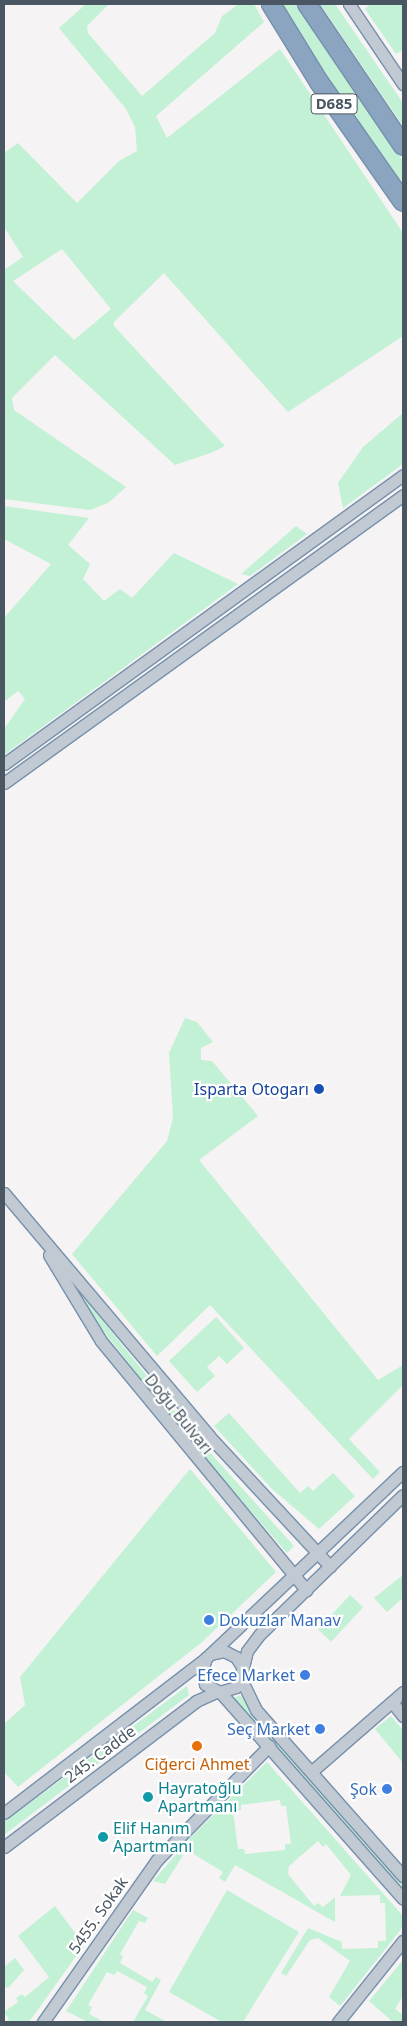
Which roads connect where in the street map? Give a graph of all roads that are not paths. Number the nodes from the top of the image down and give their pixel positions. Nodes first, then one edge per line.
1 (271, 4) edge
2 (307, 4) edge
3 (349, 4) edge
4 (403, 84) edge
5 (403, 146) edge
6 (403, 202) edge
7 (403, 475) edge
8 (403, 495) edge
9 (4, 764) edge
10 (4, 782) edge
11 (4, 1193) edge
12 (45, 1246) junction
13 (403, 1472) edge
14 (403, 1495) edge
15 (318, 1554) junction
16 (330, 1566) junction
17 (294, 1577) junction
18 (306, 1590) junction
19 (209, 1656) junction
20 (242, 1674) junction
21 (219, 1692) junction
22 (403, 1692) edge
23 (392, 1702) junction
24 (403, 1716) edge
25 (270, 1746) junction
26 (311, 1772) junction
27 (4, 1813) edge
28 (4, 1847) edge
29 (403, 1876) edge
30 (403, 1900) edge
31 (403, 1941) edge
32 (43, 2022) edge
33 (338, 2022) edge

1 - 6 highway, D685
2 - 5 highway, D685
3 - 4 street
7 - 9 street
8 - 10 street
11 - 12 street, Doğu Bulvarı
12 - 15 street, Doğu Bulvarı
12 - 17 street, Doğu Bulvarı
13 - 15 street, 245. Cadde
14 - 16 street
15 - 16 street, Doğu Bulvarı
15 - 17 street, 245. Cadde
16 - 18 street
17 - 18 street, Doğu Bulvarı
17 - 19 street, 245. Cadde
18 - 20 street
19 - 20 street
19 - 21 street
19 - 27 street, 245. Cadde
20 - 21 street
20 - 26 street
21 - 25 street
21 - 28 street, 245. Cadde
22 - 23 street
23 - 24 street
23 - 26 street
25 - 30 street
25 - 32 street, 5455. Sokak
26 - 29 street
31 - 33 street

